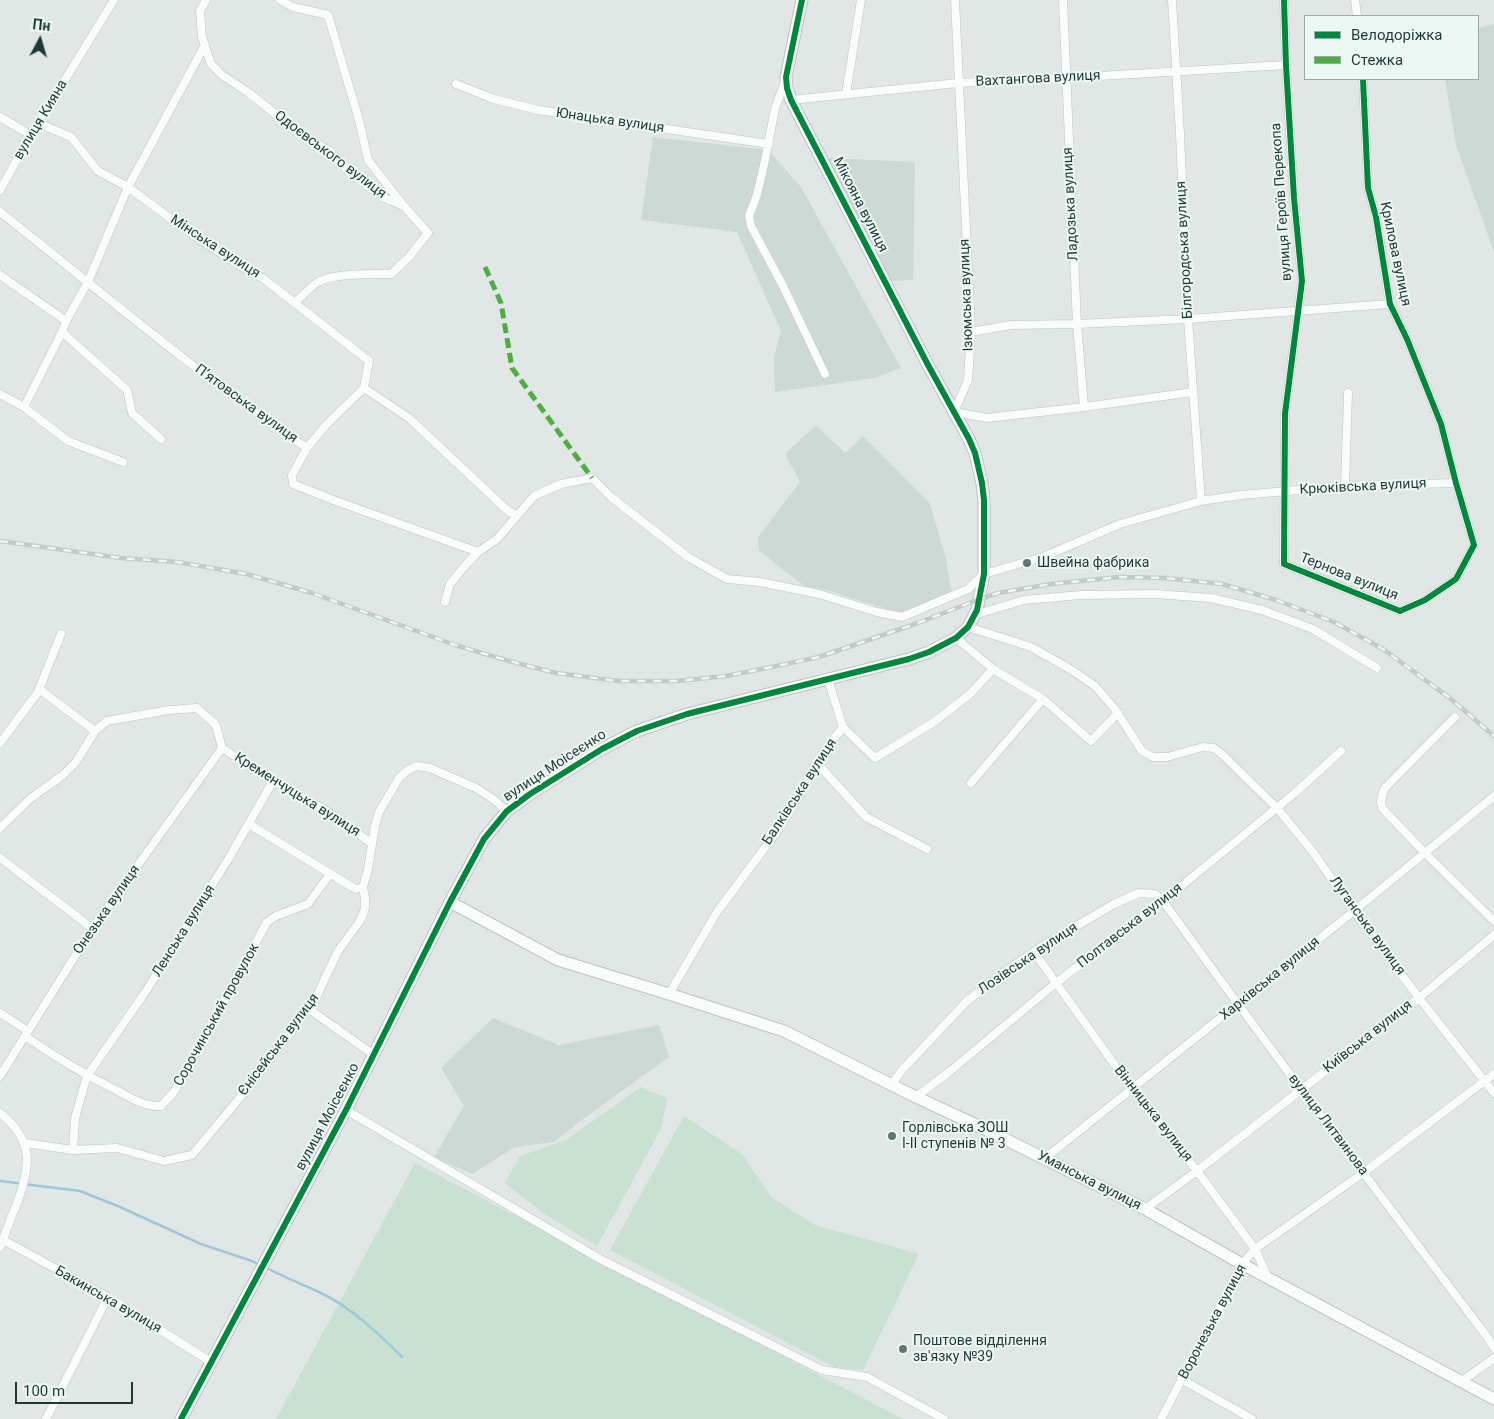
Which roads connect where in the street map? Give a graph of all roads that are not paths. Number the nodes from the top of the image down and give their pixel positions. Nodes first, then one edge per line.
1 (114, 0) edge
2 (206, 0) edge
3 (280, 0) edge
4 (802, 0) edge
5 (861, 0) edge
6 (955, 0) edge
7 (1063, 0) edge
8 (1172, 0) edge
9 (1284, 0) edge
10 (1355, 0) edge
11 (1357, 15) edge
12 (205, 45) junction
13 (1286, 66) junction
14 (1175, 71) junction
15 (786, 77) junction
16 (1065, 78) junction
17 (1363, 80) edge
18 (958, 83) junction
19 (456, 84) dead end
20 (846, 94) junction
21 (791, 100) junction
22 (0, 117) edge
23 (38, 123) junction
24 (31, 135) junction
25 (769, 144) junction
26 (128, 187) junction
27 (0, 190) edge
28 (404, 206) junction
29 (0, 212) edge
30 (0, 275) edge
31 (88, 282) junction
32 (294, 303) junction
33 (1390, 304) junction
34 (1297, 311) junction
35 (1188, 319) junction
36 (66, 321) junction
37 (1077, 324) junction
38 (62, 332) junction
39 (971, 332) junction
40 (825, 374) dead end
41 (364, 388) junction
42 (1193, 392) junction
43 (1348, 393) dead end
44 (0, 394) edge
45 (24, 407) junction
46 (1084, 407) junction
47 (954, 412) junction
48 (161, 439) dead end
49 (307, 448) junction
50 (123, 462) dead end
51 (1456, 483) junction
52 (1345, 486) junction
53 (1284, 491) junction
54 (1201, 501) junction
55 (517, 515) junction
56 (478, 552) junction
57 (984, 574) junction
58 (445, 602) dead end
59 (976, 612) junction
60 (968, 627) junction
61 (61, 634) dead end
62 (956, 638) junction
63 (1377, 668) dead end
64 (993, 669) junction
65 (828, 679) junction
66 (39, 689) junction
67 (1042, 699) junction
68 (1118, 713) junction
69 (1455, 717) dead end
70 (843, 727) junction
71 (95, 730) junction
72 (0, 743) edge
73 (222, 748) junction
74 (1341, 751) dead end
75 (816, 762) junction
76 (274, 781) junction
77 (971, 783) dead end
78 (1494, 796) edge
79 (1277, 808) junction
80 (507, 811) junction
81 (249, 824) junction
82 (0, 828) edge
83 (372, 842) junction
84 (927, 849) dead end
85 (1425, 853) junction
86 (0, 858) edge
87 (330, 874) junction
88 (363, 887) junction
89 (1163, 901) junction
90 (450, 902) junction
91 (1354, 911) junction
92 (1494, 921) edge
93 (92, 928) junction
94 (1494, 935) edge
95 (1034, 952) junction
96 (1056, 983) junction
97 (669, 994) junction
98 (1419, 998) junction
99 (1238, 1005) junction
100 (309, 1009) junction
101 (0, 1013) edge
102 (26, 1033) junction
103 (374, 1055) junction
104 (1494, 1074) edge
105 (0, 1076) edge
106 (87, 1076) junction
107 (1485, 1081) junction
108 (892, 1084) junction
109 (1132, 1089) junction
110 (1301, 1089) junction
111 (1494, 1093) edge
112 (916, 1097) junction
113 (346, 1110) junction
114 (0, 1113) edge
115 (25, 1143) junction
116 (73, 1150) junction
117 (1044, 1159) junction
118 (1197, 1171) junction
119 (1363, 1173) junction
120 (1145, 1210) junction
121 (1, 1243) edge
122 (1255, 1250) junction
123 (1242, 1264) junction
124 (1268, 1278) junction
125 (108, 1297) junction
126 (1494, 1348) edge
127 (1494, 1358) edge
128 (211, 1362) junction
129 (1181, 1380) junction
130 (1462, 1381) junction
131 (1494, 1399) edge
132 (46, 1419) edge
133 (181, 1419) edge
134 (944, 1419) edge
135 (1161, 1419) edge
136 (1252, 1419) edge

1 - 23 street, вулиця Кияна
2 - 12 street, Одоєвського вулиця
3 - 28 street
4 - 15 street, Мікояна вулиця
5 - 20 street
6 - 18 street, Ізюмська вулиця
7 - 16 street, Ладозька вулиця
8 - 14 street, Білгородська вулиця
9 - 13 street, вулиця Героїв Перекопа
10 - 11 street
12 - 26 street
12 - 28 street, Одоєвського вулиця
13 - 14 street, Вахтангова вулиця
13 - 34 street, вулиця Героїв Перекопа
14 - 16 street, Вахтангова вулиця
14 - 35 street, Білгородська вулиця
15 - 21 street, Мікояна вулиця
15 - 25 street
16 - 18 street, Вахтангова вулиця
16 - 37 street, Ладозька вулиця
17 - 33 street, Крилова вулиця
18 - 20 street, Вахтангова вулиця
18 - 39 street, Ізюмська вулиця
19 - 25 street, Юнацька вулиця
20 - 21 street, Вахтангова вулиця
21 - 47 street, Мікояна вулиця
22 - 24 street
23 - 24 street, вулиця Кияна
23 - 26 street, Мінська вулиця
24 - 27 street, вулиця Кияна
25 - 40 street
26 - 31 street
26 - 32 street, Мінська вулиця
28 - 32 street, Одоєвського вулиця
29 - 31 street, П’ятовська вулиця
30 - 36 street
31 - 36 street
31 - 49 street, П’ятовська вулиця
32 - 41 street, Мінська вулиця
33 - 34 street
33 - 51 street, Крилова вулиця
34 - 35 street
34 - 53 street, вулиця Героїв Перекопа
35 - 37 street
35 - 42 street, Білгородська вулиця
36 - 38 street
37 - 39 street
37 - 46 street, Ладозька вулиця
38 - 45 street
38 - 48 street
39 - 47 street, Ізюмська вулиця
41 - 49 street
41 - 55 street
42 - 46 street
42 - 54 street, Білгородська вулиця
43 - 52 street
44 - 45 street
45 - 50 street
46 - 47 street
47 - 57 street
49 - 56 street, П’ятовська вулиця
51 - 52 street, Крюківська вулиця
51 - 53 street, Тернова вулиця
52 - 53 street, Крюківська вулиця
53 - 54 street, Крюківська вулиця
54 - 57 street, Крюківська вулиця
55 - 56 street
55 - 57 street
56 - 58 street
57 - 59 street
59 - 60 street, вулиця Моісеєнко
59 - 63 street
60 - 62 street, вулиця Моісеєнко
60 - 68 street
61 - 66 street
62 - 64 street
62 - 65 street, вулиця Моісеєнко
64 - 67 street
64 - 70 street, Балківська вулиця
65 - 70 street
65 - 80 street, вулиця Моісеєнко
66 - 71 street
66 - 72 street
67 - 68 street
67 - 77 street
68 - 79 street, Луганська вулиця
69 - 85 street
70 - 75 street, Балківська вулиця
71 - 73 street
71 - 82 street
73 - 76 street, Кременчуцька вулиця
73 - 93 street, Онезька вулиця
74 - 79 street, Полтавська вулиця
75 - 84 street
75 - 97 street, Балківська вулиця
76 - 81 street, Ленська вулиця
76 - 83 street, Кременчуцька вулиця
78 - 85 street, Харківська вулиця
79 - 89 street, Полтавська вулиця
79 - 91 street, Луганська вулиця
80 - 83 street, Єнісейська вулиця
80 - 90 street, вулиця Моісеєнко
81 - 87 street
81 - 106 street, Ленська вулиця
83 - 88 street, Єнісейська вулиця
85 - 91 street, Харківська вулиця
85 - 92 street
86 - 93 street
87 - 88 street
87 - 106 street, Сорочинський провулок
88 - 100 street, Єнісейська вулиця
89 - 95 street, Лозівська вулиця
89 - 96 street, Полтавська вулиця
89 - 99 street, вулиця Литвинова
90 - 97 street, Уманська вулиця
90 - 103 street, вулиця Моісеєнко
91 - 98 street, Луганська вулиця
91 - 99 street, Харківська вулиця
93 - 102 street, Онезька вулиця
94 - 98 street, Київська вулиця
95 - 96 street, Вінницька вулиця
95 - 108 street, Лозівська вулиця
96 - 109 street, Вінницька вулиця
96 - 112 street, Полтавська вулиця
97 - 108 street, Уманська вулиця
98 - 107 street, Луганська вулиця
98 - 110 street, Київська вулиця
99 - 109 street, Харківська вулиця
99 - 110 street, вулиця Литвинова
100 - 103 street
100 - 116 street, Єнісейська вулиця
101 - 102 street
102 - 105 street, Онезька вулиця
102 - 106 street
103 - 113 street, вулиця Моісеєнко
104 - 107 street, Воронезька вулиця
106 - 116 street, Ленська вулиця
107 - 111 street, Луганська вулиця
107 - 119 street, Воронезька вулиця
108 - 112 street, Уманська вулиця
109 - 117 street, Харківська вулиця
109 - 118 street, Вінницька вулиця
110 - 118 street, Київська вулиця
110 - 119 street, вулиця Литвинова
112 - 117 street, Уманська вулиця
113 - 128 street, вулиця Моісеєнко
113 - 134 street
114 - 115 street
115 - 116 street
115 - 121 street
117 - 120 street, Уманська вулиця
118 - 120 street, Київська вулиця
118 - 122 street, Вінницька вулиця
119 - 122 street, Воронезька вулиця
119 - 126 street, вулиця Литвинова
120 - 123 street, Уманська вулиця
121 - 125 street, Бакинська вулиця
122 - 123 street, Воронезька вулиця
122 - 124 street, Вінницька вулиця
123 - 124 street, Уманська вулиця
123 - 129 street, Воронезька вулиця
124 - 130 street, Уманська вулиця
125 - 128 street, Бакинська вулиця
125 - 132 street
127 - 130 street
128 - 133 street
129 - 135 street, Воронезька вулиця
129 - 136 street
130 - 131 street, Уманська вулиця

